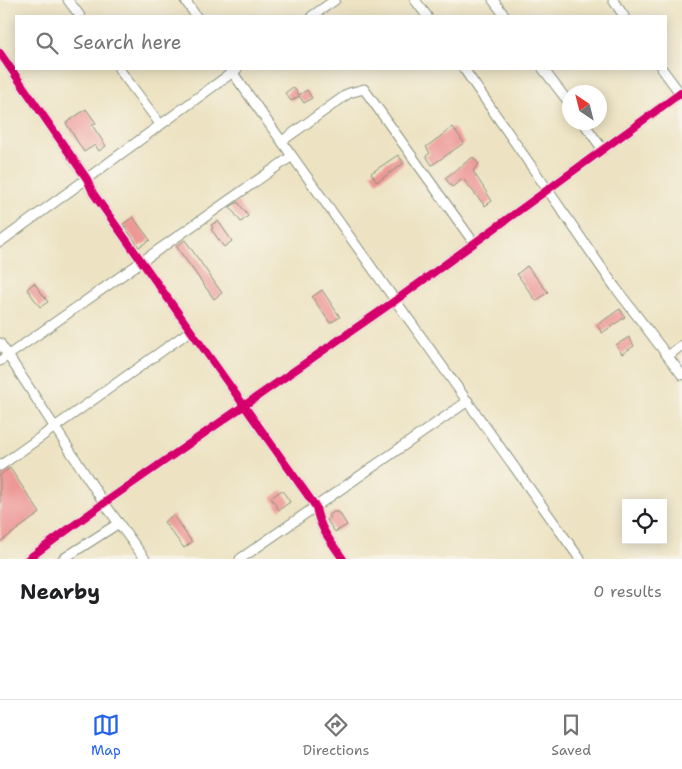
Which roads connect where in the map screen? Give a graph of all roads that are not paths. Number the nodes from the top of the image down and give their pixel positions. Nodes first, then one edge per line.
1 (68, 0) edge
2 (335, 0) edge
3 (415, 0) edge
4 (493, 0) edge
5 (613, 0) edge
6 (187, 1) edge
7 (79, 15) edge
8 (195, 15) edge
9 (313, 15) edge
10 (426, 15) edge
11 (504, 15) edge
12 (623, 15) edge
13 (0, 53) edge
14 (120, 70) edge
15 (233, 70) edge
16 (465, 70) edge
17 (544, 70) edge
18 (663, 70) edge
19 (681, 92) edge
20 (562, 94) edge
21 (160, 124) junction
22 (589, 130) edge
23 (282, 141) junction
24 (603, 150) junction
25 (292, 156) junction
26 (87, 179) junction
27 (549, 190) junction
28 (0, 242) edge
29 (474, 243) junction
30 (141, 262) junction
31 (396, 300) junction
32 (190, 331) junction
33 (0, 342) edge
34 (682, 345) edge
35 (8, 355) junction
36 (668, 356) junction
37 (0, 361) edge
38 (682, 375) edge
39 (468, 401) junction
40 (244, 407) junction
41 (56, 428) junction
42 (0, 466) edge
43 (104, 503) junction
44 (316, 507) junction
45 (119, 523) junction
46 (28, 559) edge
47 (63, 559) edge
48 (145, 559) edge
49 (240, 559) edge
50 (343, 559) edge
51 (580, 559) edge

1 - 7 street
2 - 9 street
3 - 10 street
4 - 11 street
5 - 12 street
6 - 8 street
13 - 26 street
14 - 21 street
15 - 21 street
15 - 23 street
16 - 27 street
17 - 20 street
18 - 19 street
19 - 24 street
21 - 26 street
22 - 24 street
23 - 25 street
23 - 29 street
24 - 27 street
25 - 30 street
25 - 31 street
26 - 28 street
26 - 30 street
27 - 29 street
27 - 36 street
29 - 31 street
30 - 32 street
30 - 35 street
31 - 39 street
31 - 40 street
32 - 40 street
32 - 41 street
33 - 35 street
34 - 36 street
35 - 37 street
35 - 41 street
36 - 38 street
39 - 44 street
39 - 51 street
40 - 43 street
40 - 44 street
41 - 42 street
41 - 43 street
43 - 45 street
43 - 46 street
44 - 49 street
44 - 50 street
45 - 47 street
45 - 48 street

